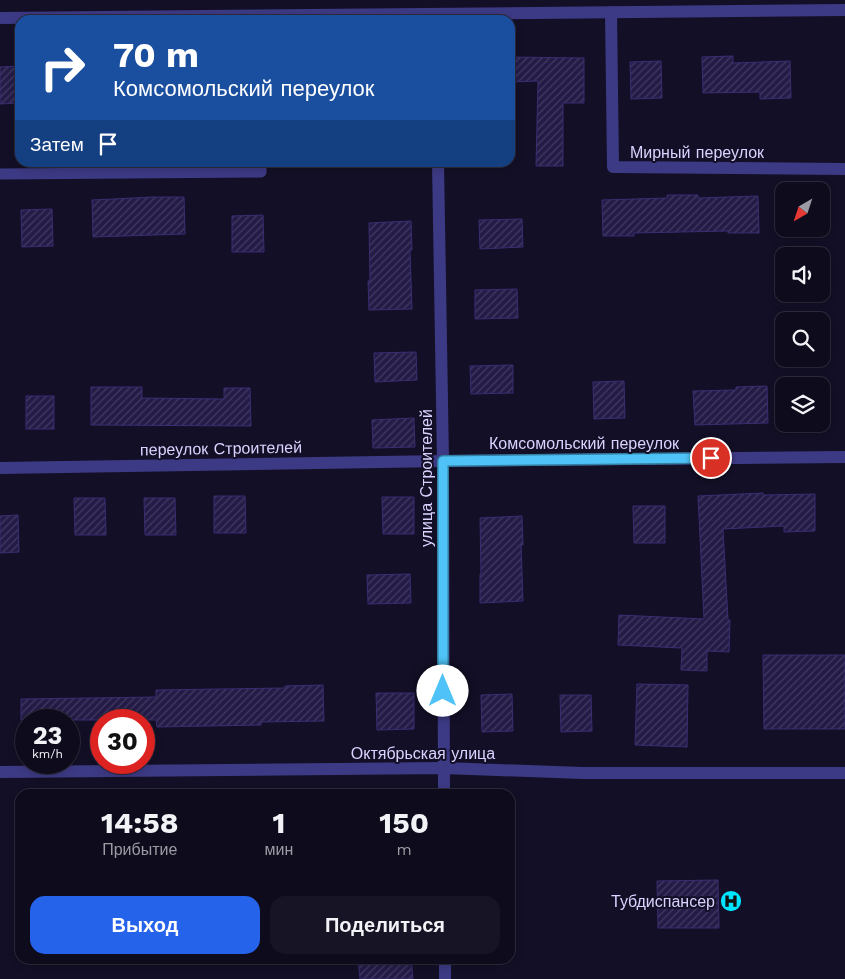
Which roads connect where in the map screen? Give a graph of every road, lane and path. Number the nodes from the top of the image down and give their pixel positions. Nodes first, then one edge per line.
1 (845, 10) edge
2 (611, 12) junction
3 (506, 15) edge
4 (0, 18) edge
5 (15, 18) edge
6 (261, 167) edge
7 (438, 167) edge
8 (845, 169) edge
9 (0, 174) edge
10 (845, 457) edge
11 (443, 461) junction
12 (0, 468) edge
13 (444, 768) junction
14 (0, 772) edge
15 (845, 773) edge
16 (444, 789) edge
17 (445, 964) edge
18 (445, 979) edge

1 - 2 street
2 - 3 street
2 - 8 street, Мирный переулок
4 - 5 street
6 - 9 lane
7 - 11 street, улица Строителей
10 - 11 street, Комсомольский переулок
11 - 12 street, переулок Строителей
11 - 13 street, улица Строителей
13 - 14 street, Октябрьская улица
13 - 15 street, Октябрьская улица
13 - 16 street, улица Строителей
17 - 18 street

